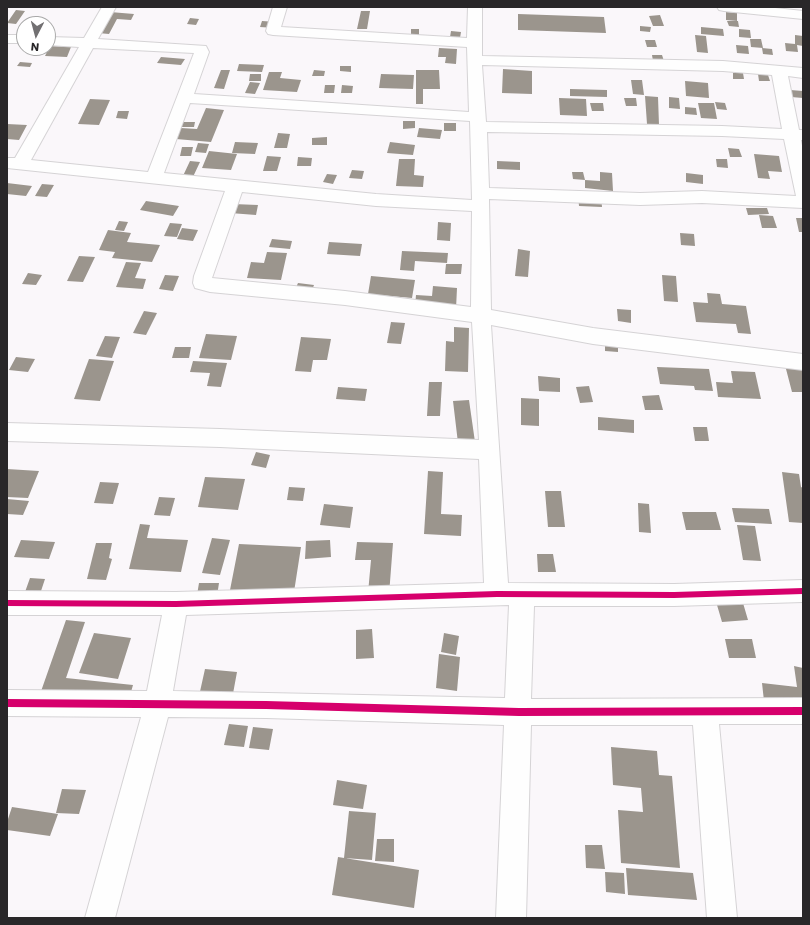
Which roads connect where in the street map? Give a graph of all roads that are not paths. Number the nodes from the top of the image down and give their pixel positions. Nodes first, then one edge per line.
1 (110, 7) edge
2 (280, 7) edge
3 (474, 7) edge
4 (724, 7) edge
5 (803, 15) edge
6 (56, 40) edge
7 (90, 42) junction
8 (474, 43) junction
9 (474, 60) junction
10 (779, 70) junction
11 (803, 73) edge
12 (184, 98) junction
13 (478, 122) junction
14 (797, 134) edge
15 (14, 164) edge
16 (154, 178) junction
17 (235, 187) junction
18 (803, 193) edge
19 (480, 199) junction
20 (803, 202) edge
21 (481, 316) junction
22 (803, 362) edge
23 (7, 432) edge
24 (490, 450) junction
25 (803, 591) edge
26 (497, 594) junction
27 (522, 594) junction
28 (7, 603) edge
29 (176, 604) junction
30 (7, 703) edge
31 (158, 704) junction
32 (705, 710) junction
33 (803, 711) edge
34 (519, 712) junction
35 (100, 918) edge
36 (511, 918) edge
37 (722, 918) edge

1 - 7 street
2 - 8 street
3 - 8 street
4 - 5 street
6 - 7 street
7 - 12 street
7 - 15 street
8 - 9 street
9 - 10 street
9 - 13 street
10 - 11 street
10 - 14 street
12 - 13 street
12 - 16 street
13 - 14 street
13 - 19 street
14 - 18 street
15 - 16 street
16 - 17 street
17 - 19 street
17 - 21 street
19 - 20 street
19 - 21 street
21 - 22 street
21 - 24 street
23 - 24 street
24 - 26 street
25 - 27 street
26 - 27 street
26 - 29 street
27 - 34 street
28 - 29 street
29 - 31 street
30 - 31 street
31 - 34 street
31 - 35 street
32 - 33 street
32 - 34 street
32 - 37 street
34 - 36 street

